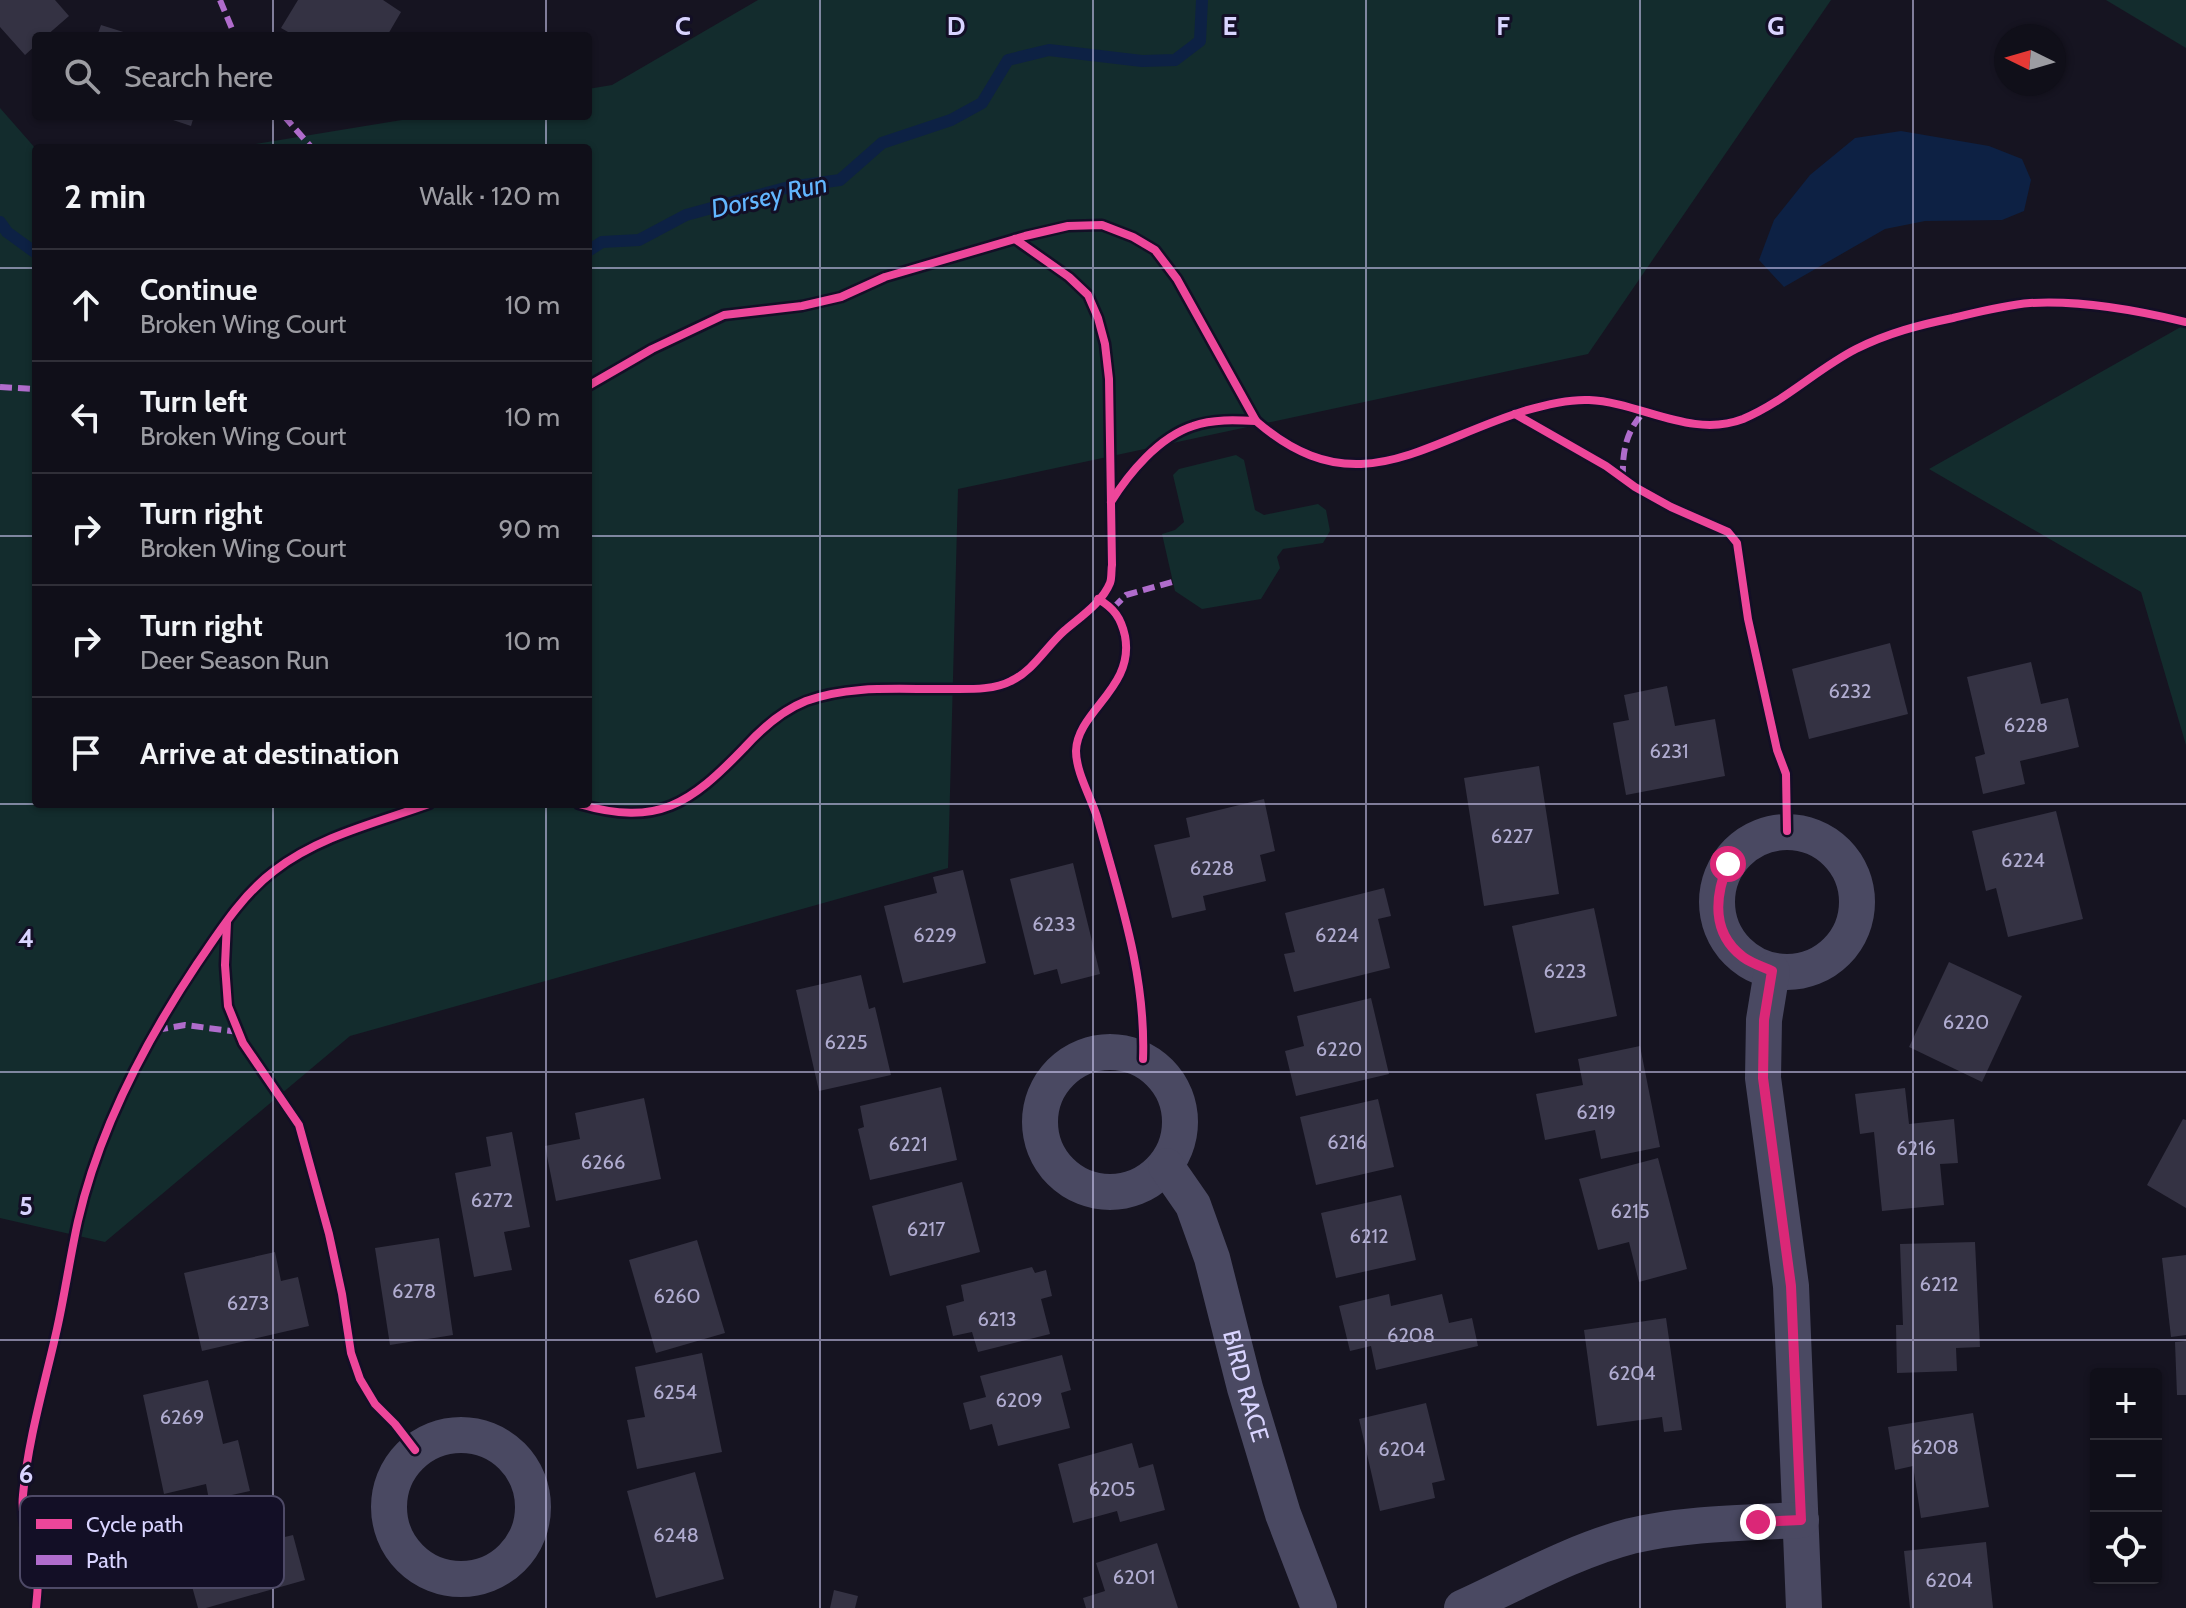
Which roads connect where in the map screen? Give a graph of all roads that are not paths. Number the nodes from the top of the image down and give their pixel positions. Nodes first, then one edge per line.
1 (1772, 971) dead end
2 (1166, 1166) dead end
3 (1801, 1520) junction
4 (479, 1593) edge
5 (1319, 1608) edge
6 (1462, 1608) edge
7 (1804, 1608) edge

1 - 3 street
2 - 5 street, BIRD RACE
3 - 6 street
3 - 7 street
4 - 4 street

